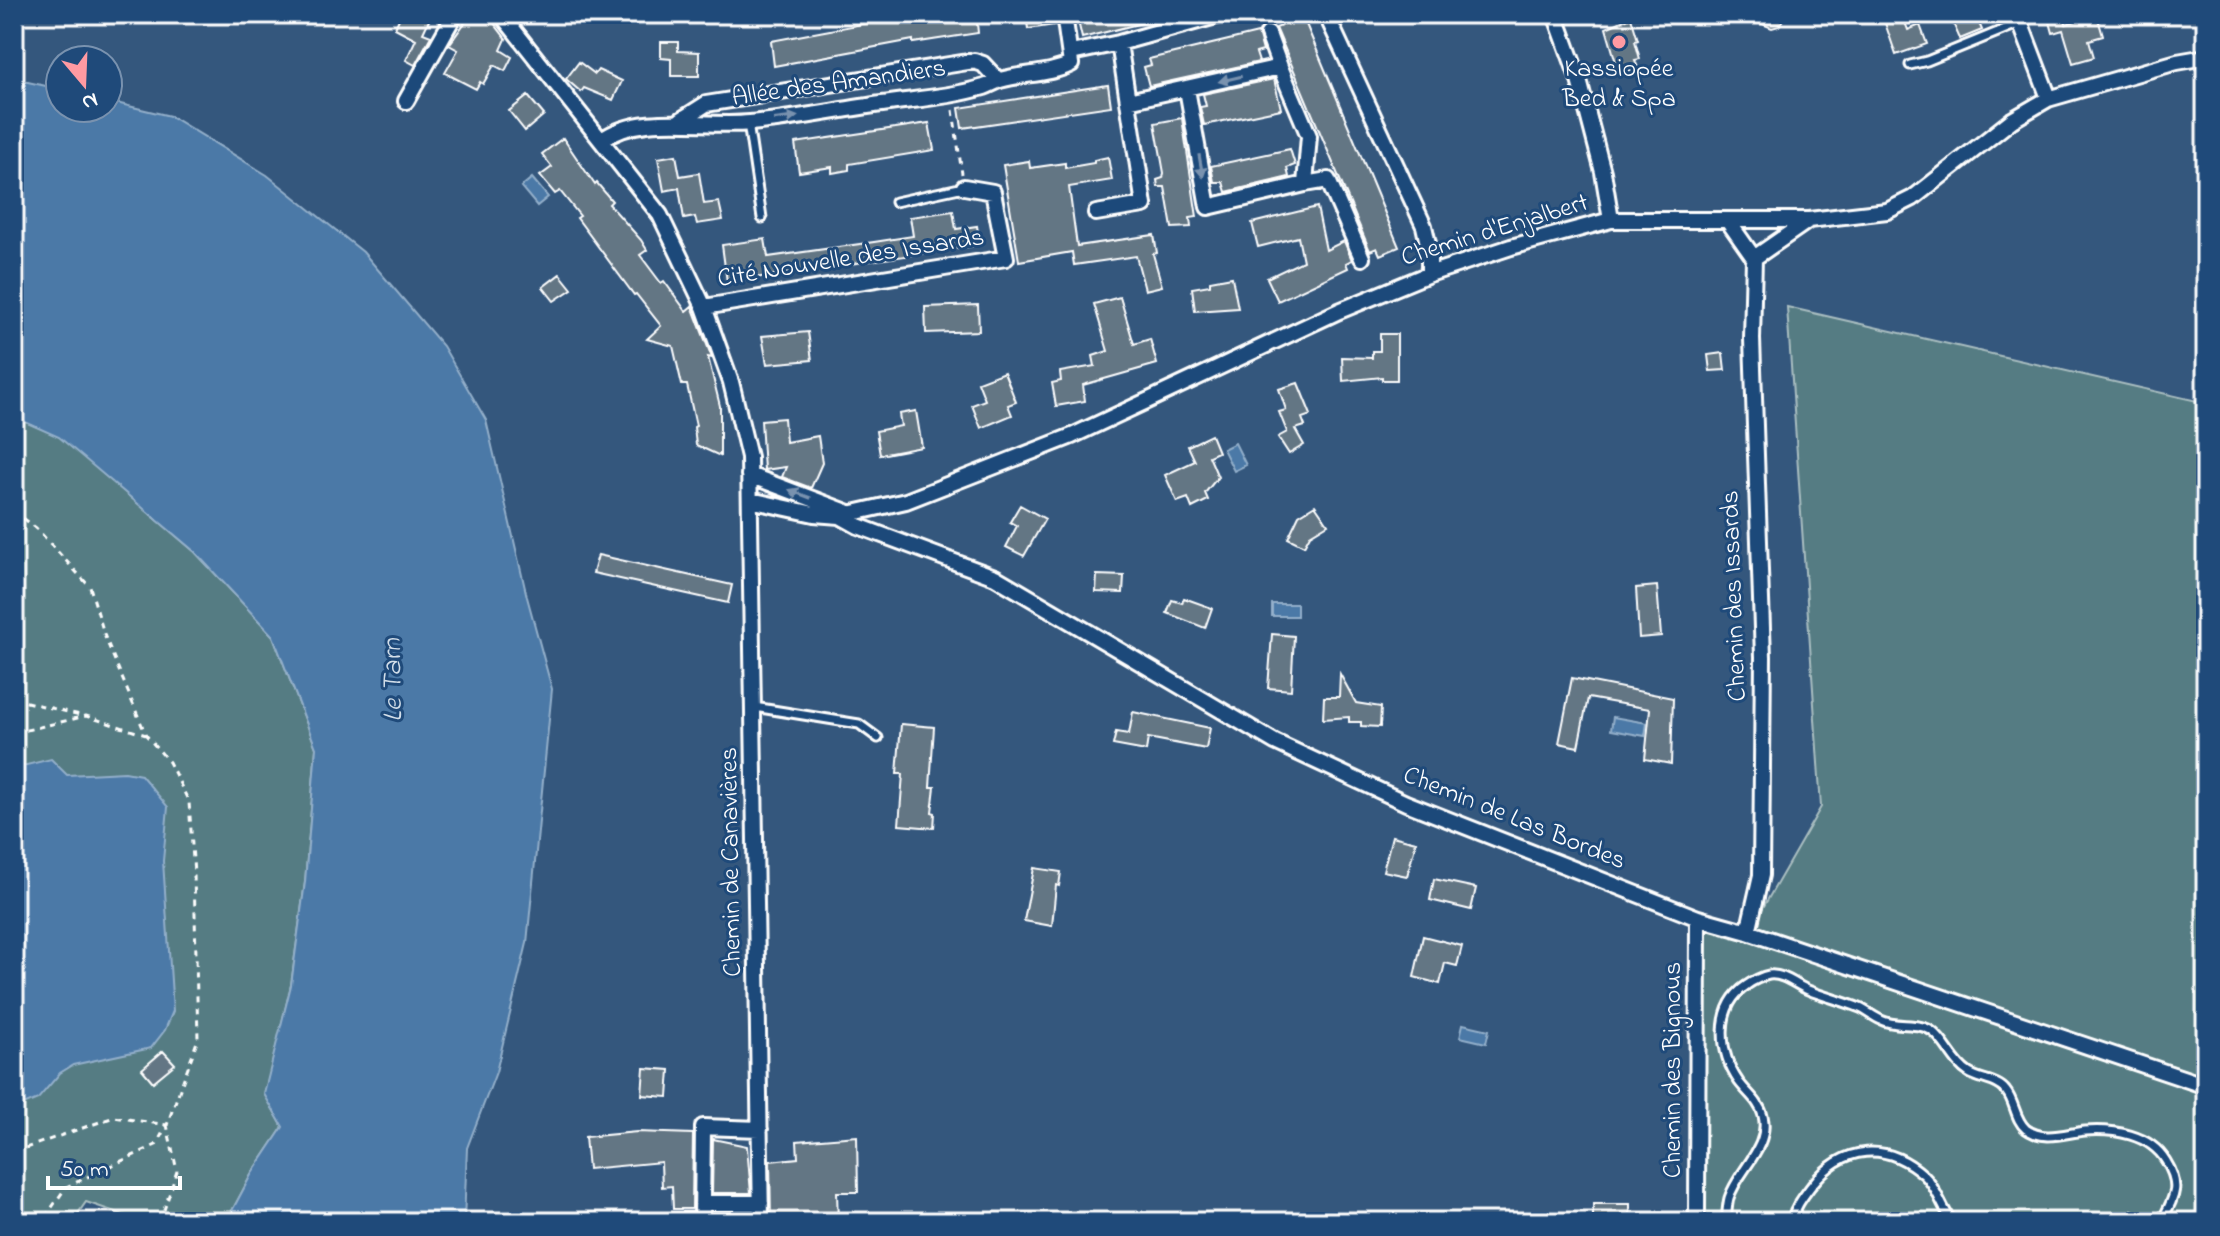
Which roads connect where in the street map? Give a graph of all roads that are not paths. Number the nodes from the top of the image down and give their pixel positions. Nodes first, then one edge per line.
1 (455, 14) edge
2 (501, 14) edge
3 (1064, 14) edge
4 (1223, 14) edge
5 (1326, 14) edge
6 (1555, 14) edge
7 (2019, 18) edge
8 (1268, 34) dead end
9 (1119, 43) junction
10 (1071, 53) junction
11 (2206, 57) edge
12 (1910, 65) dead end
13 (1280, 67) junction
14 (998, 80) junction
15 (1187, 89) junction
16 (741, 98) junction
17 (2049, 98) junction
18 (406, 101) dead end
19 (1128, 101) junction
20 (681, 120) junction
21 (748, 123) junction
22 (602, 140) junction
23 (1305, 184) junction
24 (964, 187) joint
25 (895, 202) dead end
26 (1096, 213) dead end
27 (762, 218) dead end
28 (1611, 220) junction
29 (1809, 220) junction
30 (1728, 221) junction
31 (1362, 258) dead end
32 (1754, 258) junction
33 (1429, 274) junction
34 (704, 307) junction
35 (749, 475) junction
36 (750, 500) junction
37 (846, 515) junction
38 (753, 707) junction
39 (878, 738) dead end
40 (1698, 918) junction
41 (1748, 932) junction
42 (2206, 1086) edge
43 (760, 1129) junction
44 (702, 1203) junction
45 (761, 1203) junction
46 (702, 1222) edge
47 (761, 1222) edge
48 (1697, 1222) edge
49 (1726, 1222) edge
50 (1791, 1222) edge
51 (1953, 1222) edge
52 (2160, 1222) edge

1 - 18 street
2 - 22 street, Chemin de Canavières
3 - 10 street
4 - 9 street, Allée des Amandiers
5 - 33 street
6 - 28 street
7 - 12 lane
7 - 17 street
8 - 13 street
9 - 10 street, Allée des Amandiers
9 - 19 street
10 - 14 street, Allée des Amandiers
11 - 17 street, Chemin d'Enjalbert
13 -> 15 street
13 - 23 street
14 - 16 street
21 -> 14 street, Allée des Amandiers
15 - 19 street
15 -> 23 street
16 - 20 street
16 - 21 street
17 - 29 street, Chemin d'Enjalbert
19 - 26 street
20 - 21 street, Allée des Amandiers
20 - 22 street, Allée des Amandiers
21 - 27 lane
22 - 34 street, Chemin de Canavières
23 - 31 street
24 - 25 lane
24 - 34 street, Cité Nouvelle des Issards
28 - 30 street, Chemin d'Enjalbert
28 - 33 street, Chemin d'Enjalbert
29 - 30 street, Chemin d'Enjalbert
29 - 32 street
30 - 32 street
32 - 41 street, Chemin des Issards
33 - 37 street, Chemin d'Enjalbert
34 - 35 street, Chemin de Canavières
35 - 36 street, Chemin de Canavières
37 -> 35 street
36 - 37 street, Chemin d'Enjalbert
36 - 38 street, Chemin de Canavières
37 - 40 street, Chemin de Las Bordes
38 - 39 lane
38 - 43 street, Chemin de Canavières
40 - 41 street, Chemin de Las Bordes
40 - 48 street, Chemin des Bignous
41 - 42 street, Chemin de Las Bordes
43 - 44 street
43 - 45 street, Chemin de Canavières
44 - 45 street
44 - 46 street
45 - 47 street, Chemin de Canavières
49 - 52 lane
50 - 51 lane

